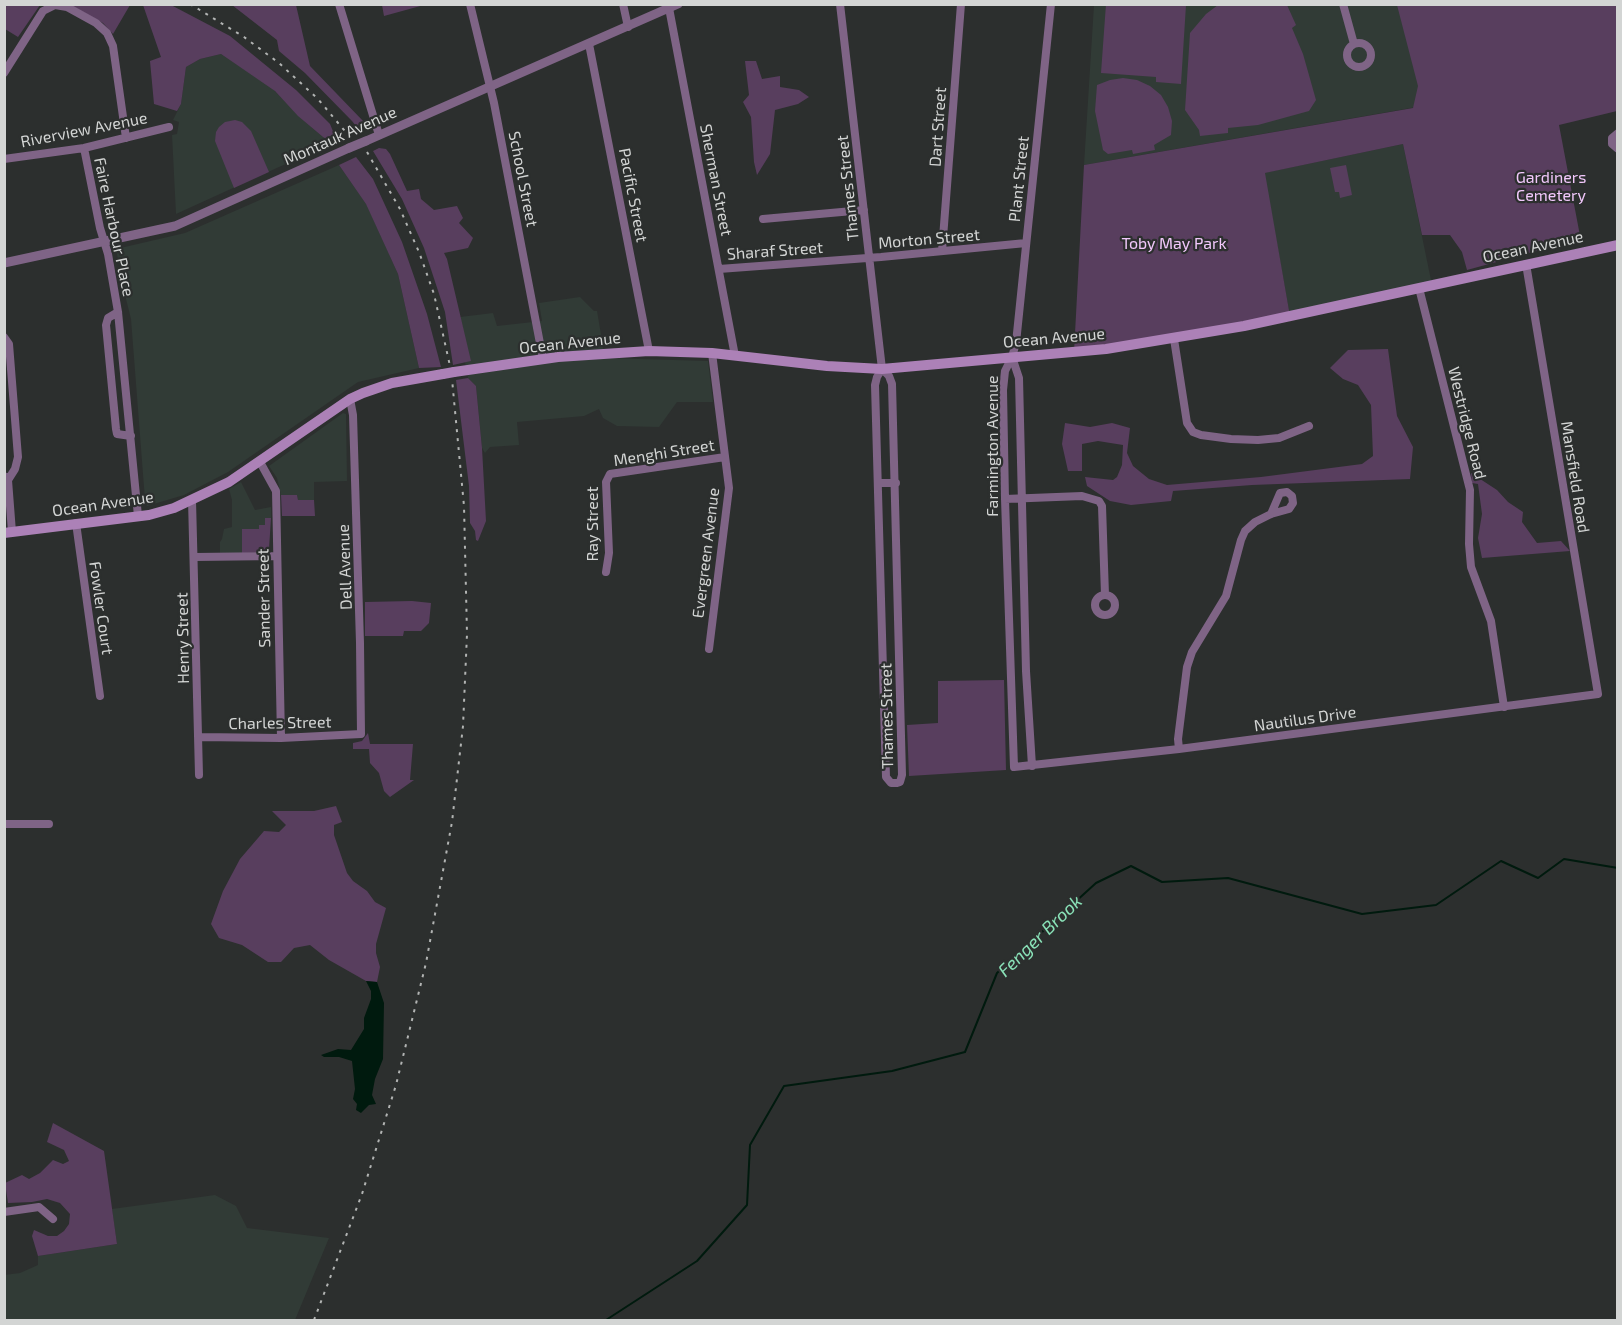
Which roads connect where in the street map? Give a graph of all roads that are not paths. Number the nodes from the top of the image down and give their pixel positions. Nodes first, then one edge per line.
1 (339, 4) edge
2 (470, 4) edge
3 (623, 4) edge
4 (840, 4) edge
5 (961, 4) edge
6 (1051, 4) edge
7 (1343, 4) edge
8 (674, 6) edge
9 (628, 27) junction
10 (589, 44) junction
11 (1354, 44) dead end
12 (4, 74) edge
13 (490, 87) junction
14 (169, 127) dead end
15 (1617, 133) edge
16 (380, 135) junction
17 (126, 138) junction
18 (84, 148) junction
19 (1617, 149) edge
20 (4, 159) edge
21 (864, 210) junction
22 (763, 219) dead end
23 (104, 241) junction
24 (1026, 243) junction
25 (1617, 245) edge
26 (942, 251) junction
27 (870, 258) junction
28 (4, 263) edge
29 (1526, 264) junction
30 (719, 269) junction
31 (1419, 288) junction
32 (118, 312) junction
33 (4, 337) edge
34 (1174, 339) junction
35 (649, 351) junction
36 (712, 353) junction
37 (735, 356) junction
38 (1012, 357) junction
39 (543, 359) junction
40 (882, 369) junction
41 (350, 399) junction
42 (1309, 426) dead end
43 (131, 436) junction
44 (725, 457) junction
45 (260, 462) junction
46 (608, 476) joint
47 (6, 478) edge
48 (878, 483) junction
49 (896, 483) junction
50 (1023, 498) junction
51 (1005, 499) junction
52 (192, 500) junction
53 (1272, 513) dead end
54 (138, 516) junction
55 (76, 523) junction
56 (8, 532) edge
57 (277, 556) junction
58 (195, 557) junction
59 (606, 572) dead end
60 (1105, 595) dead end
61 (883, 640) junction
62 (899, 640) junction
63 (709, 649) dead end
64 (1598, 694) joint
65 (100, 696) dead end
66 (1504, 707) junction
67 (361, 734) joint
68 (199, 737) junction
69 (281, 738) junction
70 (1179, 750) junction
71 (1032, 766) junction
72 (1014, 767) joint
73 (199, 775) dead end
74 (4, 824) edge
75 (49, 824) dead end
76 (4, 1212) edge
77 (53, 1219) dead end

1 - 16 street
2 - 13 street, School Street
3 - 9 street
4 - 21 street, Thames Street
5 - 26 street, Dart Street
6 - 24 street, Plant Street
7 - 11 street
8 - 9 street, Montauk Avenue
8 - 30 street, Sherman Street
9 - 10 street, Montauk Avenue
10 - 13 street, Montauk Avenue
10 - 35 street, Pacific Street
12 - 17 street
13 - 16 street, Montauk Avenue
13 - 39 street, School Street
14 - 17 street, Riverview Avenue
15 - 19 street
16 - 23 street, Montauk Avenue, bridge
17 - 18 street, Riverview Avenue
18 - 20 street, Riverview Avenue
18 - 23 street, Faire Harbour Place
21 - 22 street
21 - 27 street, Thames Street
23 - 28 street, Montauk Avenue
23 - 32 street, Faire Harbour Place
24 - 26 street, Morton Street
24 - 38 street, Plant Street
25 - 29 main road, Ocean Avenue
26 - 27 street, Morton Street
27 - 30 street, Sharaf Street
27 - 40 street, Thames Street
29 - 31 main road, Ocean Avenue
29 - 64 street, Mansfield Road
30 - 37 street, Sherman Street
31 - 34 main road, Ocean Avenue
31 - 66 street, Westridge Road
32 - 43 street, Faire Harbour Place
32 - 43 street, Faire Harbour Place
33 - 47 street
34 - 38 main road, Ocean Avenue
34 - 42 street
35 - 36 main road, Ocean Avenue
35 - 39 main road, Ocean Avenue
36 - 37 main road, Ocean Avenue
36 - 44 street, Evergreen Avenue
37 - 40 main road, Ocean Avenue
38 - 40 main road, Ocean Avenue
38 - 50 street, Farmington Avenue
38 - 51 street, Farmington Avenue
39 - 41 main road, Ocean Avenue
40 - 48 street, Thames Street
40 - 49 street, Thames Street
41 - 45 main road, Ocean Avenue
41 - 67 street, Dell Avenue
43 - 54 street, Faire Harbour Place
44 - 46 street, Menghi Street
44 - 63 street, Evergreen Avenue
45 - 52 main road, Ocean Avenue
45 - 57 street, Sander Street
46 - 59 street, Ray Street
47 - 56 street
48 - 49 street
48 - 61 street, Thames Street
49 - 62 street, Thames Street
50 - 51 street
50 - 60 street
50 - 71 street, Farmington Avenue
51 - 72 street, Farmington Avenue
52 - 54 main road, Ocean Avenue
52 - 58 street, Henry Street
53 - 70 street
54 - 55 main road, Ocean Avenue
55 - 56 main road, Ocean Avenue
55 - 65 street, Fowler Court
57 - 58 street
57 - 69 street, Sander Street
58 - 68 street, Henry Street
61 - 62 street, Thames Street
61 - 62 street, Thames Street
64 - 66 street, Nautilus Drive
66 - 70 street, Nautilus Drive
67 - 69 street, Charles Street
68 - 69 street, Charles Street
68 - 73 street, Henry Street
70 - 71 street, Nautilus Drive
71 - 72 street, Nautilus Drive
74 - 75 street
76 - 77 street

